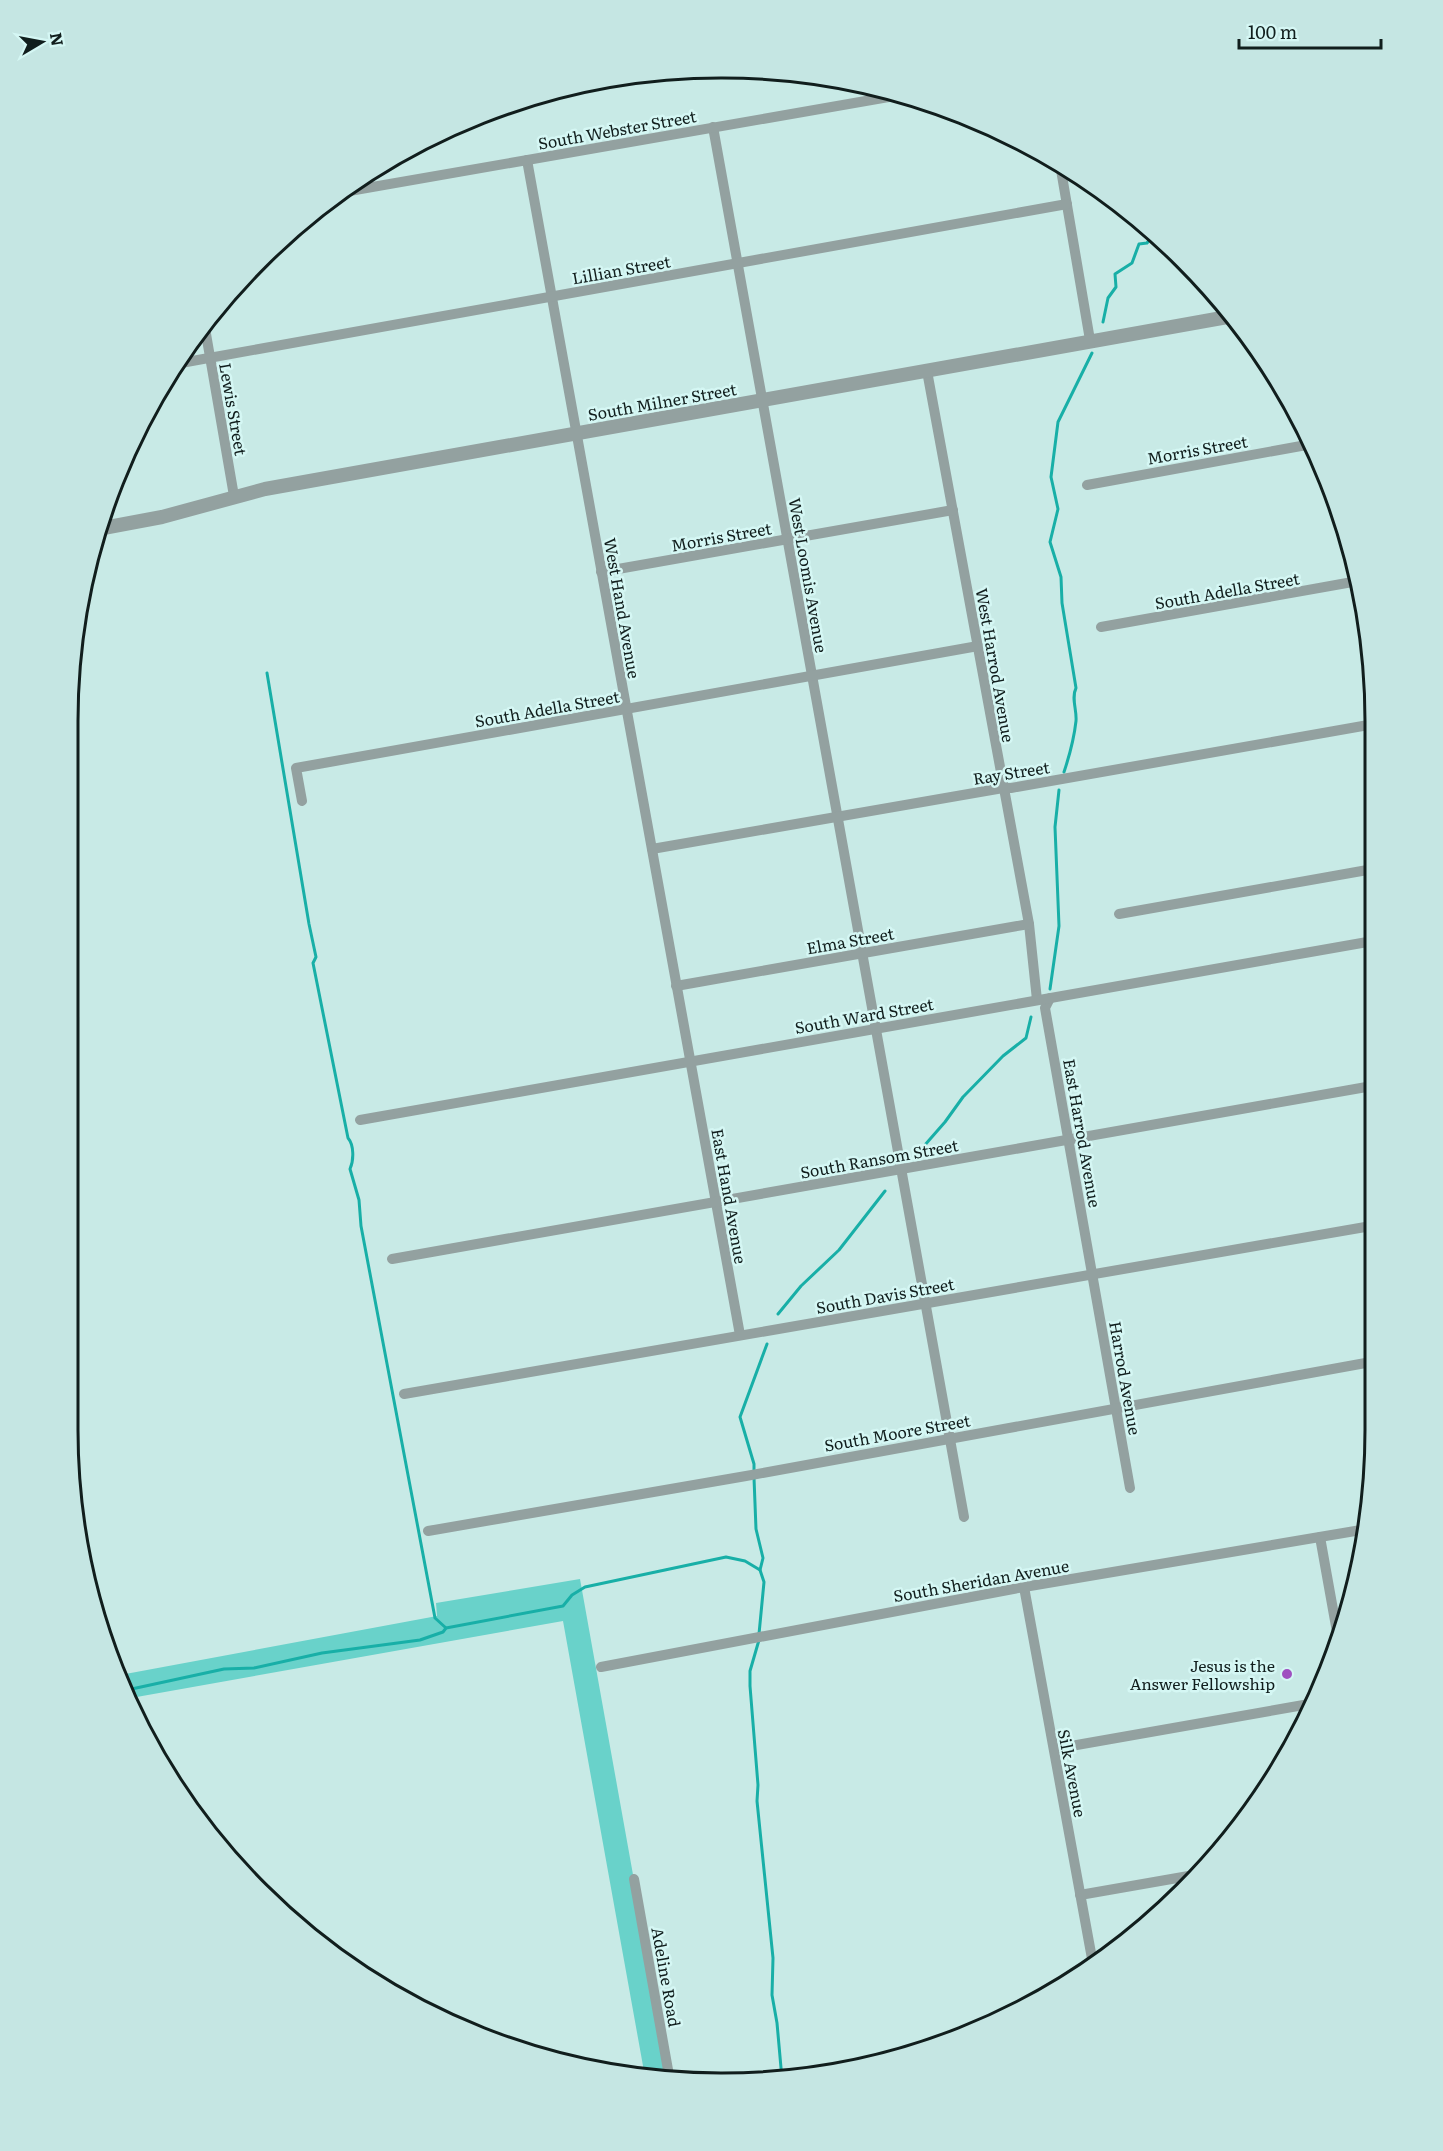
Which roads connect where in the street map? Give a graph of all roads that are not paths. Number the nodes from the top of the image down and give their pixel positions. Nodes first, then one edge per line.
1 (881, 98) edge
2 (713, 127) junction
3 (527, 160) junction
4 (1062, 176) edge
5 (360, 189) edge
6 (1067, 204) junction
7 (738, 263) junction
8 (552, 297) junction
9 (1222, 318) edge
10 (206, 336) edge
11 (1090, 340) junction
12 (210, 358) junction
13 (188, 362) edge
14 (927, 371) junction
15 (763, 400) junction
16 (576, 433) junction
17 (1303, 446) edge
18 (1087, 484) dead end
19 (234, 496) junction
20 (953, 510) junction
21 (108, 527) edge
22 (788, 539) junction
23 (601, 572) junction
24 (1350, 582) edge
25 (1101, 627) dead end
26 (978, 646) junction
27 (813, 675) junction
28 (626, 709) junction
29 (1365, 726) edge
30 (1003, 788) junction
31 (302, 801) dead end
32 (838, 816) junction
33 (652, 849) junction
34 (1365, 869) edge
35 (1119, 914) dead end
36 (1029, 924) junction
37 (1365, 942) edge
38 (862, 953) junction
39 (676, 986) junction
40 (1050, 998) junction
41 (1037, 1000) junction
42 (877, 1029) junction
43 (690, 1062) junction
44 (1365, 1087) edge
45 (360, 1120) dead end
46 (1069, 1140) junction
47 (902, 1169) junction
48 (716, 1202) junction
49 (1365, 1227) edge
50 (392, 1259) dead end
51 (1093, 1274) junction
52 (925, 1303) junction
53 (740, 1335) junction
54 (1365, 1363) edge
55 (404, 1394) dead end
56 (1116, 1408) junction
57 (950, 1438) junction
58 (1130, 1488) dead end
59 (964, 1517) dead end
60 (1357, 1530) edge
61 (428, 1532) dead end
62 (1320, 1537) junction
63 (1024, 1587) junction
64 (1335, 1622) edge
65 (601, 1667) dead end
66 (1303, 1705) edge
67 (1054, 1749) junction
68 (1184, 1877) edge
69 (634, 1879) dead end
70 (1080, 1895) junction
71 (1091, 1956) edge
72 (668, 2071) edge

1 - 2 street, South Webster Street
2 - 3 street, South Webster Street
2 - 7 street, West Loomis Avenue
3 - 5 street, South Webster Street
3 - 8 street, West Hand Avenue
4 - 6 street
6 - 7 street, Lillian Street
6 - 11 street
7 - 8 street, Lillian Street
7 - 15 street, West Loomis Avenue
8 - 12 street, Lillian Street
8 - 16 street, West Hand Avenue
9 - 11 street, South Milner Street
10 - 12 street, Lewis Street
11 - 14 street, South Milner Street
12 - 13 street, Lillian Street
12 - 19 street, Lewis Street
14 - 15 street, South Milner Street
14 - 20 street, West Harrod Avenue
15 - 16 street, South Milner Street
15 - 22 street, West Loomis Avenue
16 - 19 street, South Milner Street
16 - 23 street, West Hand Avenue
17 - 18 street, Morris Street
19 - 21 street, South Milner Street
20 - 22 street, Morris Street
20 - 26 street, West Harrod Avenue
22 - 23 street, Morris Street
22 - 27 street, West Loomis Avenue
23 - 28 street, West Hand Avenue
24 - 25 street, South Adella Street
26 - 27 street, South Adella Street
26 - 30 street, West Harrod Avenue
27 - 28 street, South Adella Street
27 - 32 street, West Loomis Avenue
28 - 31 street, South Adella Street
28 - 33 street, West Hand Avenue
29 - 30 street, Ray Street
30 - 32 street, Ray Street
30 - 36 street, West Harrod Avenue
32 - 33 street, Ray Street
32 - 38 street, West Loomis Avenue
33 - 39 street, West Hand Avenue
34 - 35 street
36 - 38 street, Elma Street
36 - 41 street, West Harrod Avenue
37 - 40 street, South Ward Street
38 - 39 street, Elma Street
38 - 42 street, West Loomis Avenue
39 - 43 street, West Hand Avenue
40 - 41 street, South Ward Street
40 - 46 street, East Harrod Avenue
41 - 42 street, South Ward Street
42 - 43 street, South Ward Street
42 - 47 street, West Loomis Avenue
43 - 45 street, South Ward Street
43 - 48 street, East Hand Avenue
44 - 46 street, South Ransom Street
46 - 47 street, South Ransom Street
46 - 51 street, East Harrod Avenue
47 - 48 street, South Ransom Street
47 - 52 street, West Loomis Avenue
48 - 50 street, South Ransom Street
48 - 53 street, East Hand Avenue
49 - 51 street, South Davis Street
51 - 52 street, South Davis Street
51 - 56 street, Harrod Avenue
52 - 53 street, South Davis Street
52 - 57 street, West Loomis Avenue
53 - 55 street, South Davis Street
54 - 56 street, South Moore Street
56 - 57 street, South Moore Street
56 - 58 street, Harrod Avenue
57 - 59 street, West Loomis Avenue
57 - 61 street, South Moore Street
60 - 62 street, South Sheridan Avenue
62 - 63 street, South Sheridan Avenue
62 - 64 street
63 - 65 street, South Sheridan Avenue
63 - 67 street, Silk Avenue
66 - 67 street
67 - 70 street, Silk Avenue
68 - 70 street
69 - 72 street, Adeline Road
70 - 71 street, Silk Avenue

